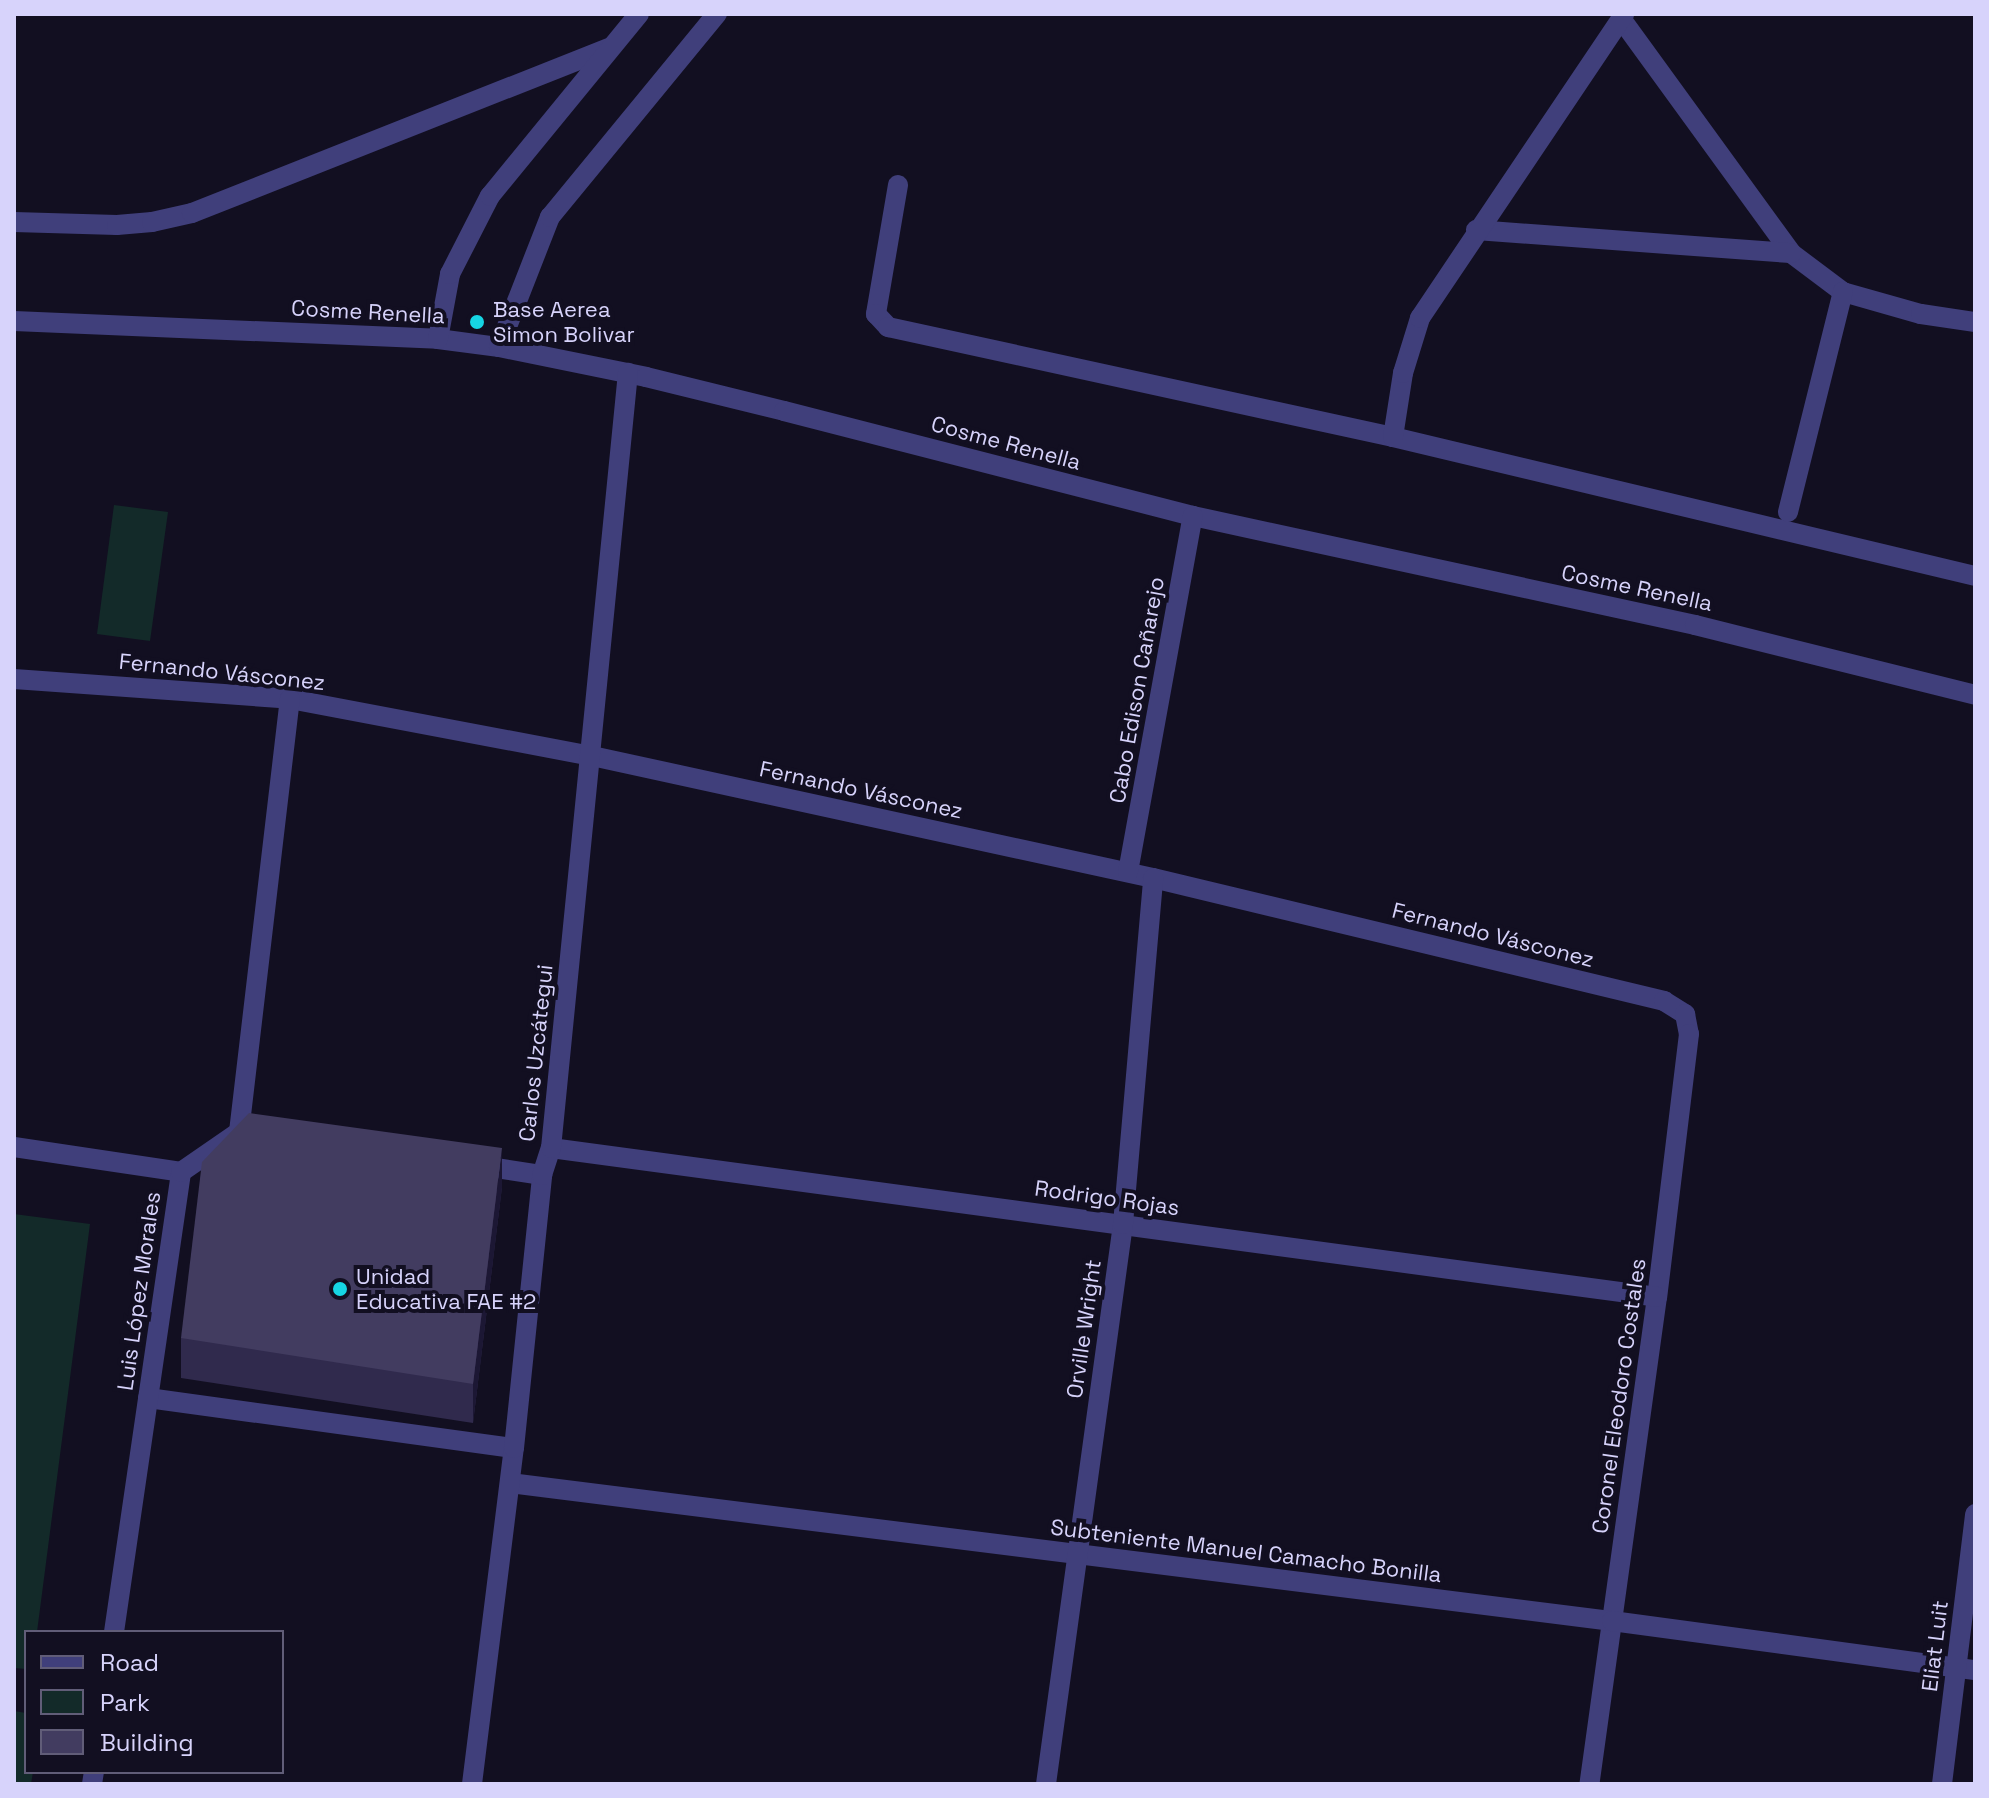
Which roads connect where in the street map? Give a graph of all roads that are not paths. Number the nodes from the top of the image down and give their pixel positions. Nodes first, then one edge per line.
1 (639, 14) edge
2 (717, 14) edge
3 (1623, 17) edge
4 (609, 48) junction
5 (898, 185) dead end
6 (14, 222) edge
7 (1476, 230) junction
8 (1791, 253) junction
9 (1843, 292) junction
10 (14, 321) edge
11 (1975, 322) edge
12 (438, 339) junction
13 (499, 347) junction
14 (628, 373) junction
15 (1393, 437) junction
16 (1788, 512) dead end
17 (1193, 516) junction
18 (1975, 576) edge
19 (14, 679) edge
20 (1975, 695) edge
21 (290, 699) junction
22 (592, 756) junction
23 (1128, 872) junction
24 (1153, 878) junction
25 (1685, 1014) joint
26 (14, 1147) edge
27 (551, 1148) junction
28 (451, 1162) edge
29 (181, 1172) junction
30 (542, 1175) junction
31 (1123, 1224) junction
32 (1657, 1297) junction
33 (148, 1398) junction
34 (514, 1448) junction
35 (510, 1483) junction
36 (1975, 1514) edge
37 (1077, 1555) junction
38 (1612, 1621) junction
39 (114, 1630) edge
40 (1966, 1669) edge
41 (472, 1784) edge
42 (1046, 1784) edge
43 (1589, 1784) edge
44 (1942, 1784) edge

1 - 4 street
2 - 13 street
3 - 7 street
3 - 8 street
4 - 6 street
4 - 12 street
5 - 15 street
7 - 8 street
7 - 15 street
8 - 9 street
9 - 11 street
9 - 16 street
10 - 12 street, Cosme Renella
12 - 13 street, Cosme Renella
13 - 14 street, Cosme Renella
14 - 17 street, Cosme Renella
14 - 22 street, Carlos Uzcátegui
15 - 18 street
17 - 20 street, Cosme Renella
17 - 23 street, Cabo Edison Cañarejo
19 - 21 street, Fernando Vásconez
21 - 22 street, Fernando Vásconez
21 - 29 street, Luis López Morales
22 - 23 street, Fernando Vásconez
22 - 27 street, Carlos Uzcátegui
23 - 24 street, Fernando Vásconez
24 - 25 street, Fernando Vásconez
24 - 31 street, Orville Wright
25 - 32 street, Coronel Eleodoro Costales
26 - 29 street
27 - 30 street, Carlos Uzcátegui
27 - 31 street, Rodrigo Rojas
28 - 30 street
29 - 33 street, Luis López Morales
30 - 34 street, Carlos Uzcátegui
31 - 32 street, Rodrigo Rojas
31 - 37 street, Orville Wright
32 - 38 street, Coronel Eleodoro Costales
33 - 34 street
33 - 39 street, Luis López Morales
34 - 35 street, Carlos Uzcátegui
35 - 37 street, Subteniente Manuel Camacho Bonilla
35 - 41 street, Carlos Uzcátegui
36 - 40 street, Eliat Luit
37 - 38 street, Subteniente Manuel Camacho Bonilla
37 - 42 street, Orville Wright
38 - 40 street, Subteniente Manuel Camacho Bonilla
38 - 43 street, Coronel Eleodoro Costales
40 - 44 street, Eliat Luit

